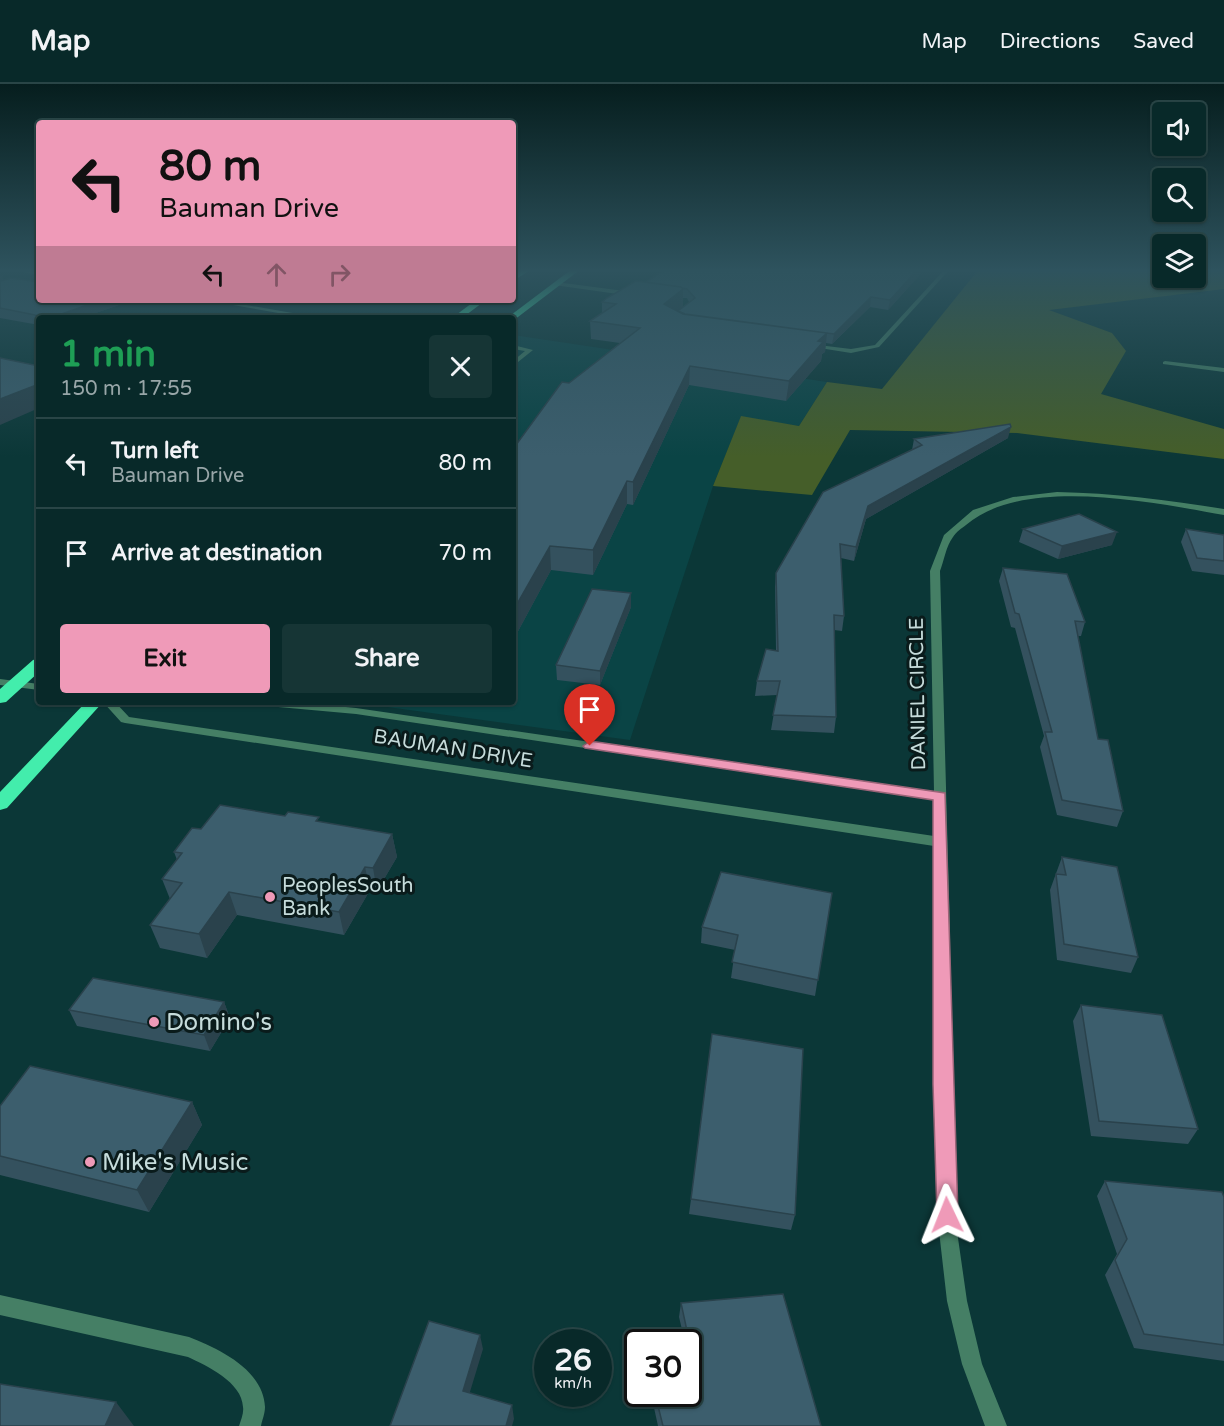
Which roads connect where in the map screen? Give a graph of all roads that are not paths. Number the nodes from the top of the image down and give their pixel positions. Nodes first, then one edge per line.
1 (890, 332) edge
2 (806, 345) edge
3 (516, 348) edge
4 (516, 362) edge
5 (1165, 363) dead end
6 (1224, 370) edge
7 (1224, 512) edge
8 (36, 665) edge
9 (7, 683) edge
10 (36, 687) edge
11 (0, 698) edge
12 (92, 705) edge
13 (112, 705) edge
14 (289, 705) edge
15 (940, 796) junction
16 (0, 804) edge
17 (941, 843) junction
18 (0, 1305) edge
19 (250, 1426) edge
20 (996, 1426) edge

1 - 2 street
3 - 4 street
5 - 6 street
7 - 15 street, DANIEL CIRCLE
8 - 9 highway
9 - 10 street
9 - 11 highway
12 - 16 highway
13 - 17 street, BAUMAN DRIVE
14 - 15 street, BAUMAN DRIVE
15 - 17 street, DANIEL CIRCLE
17 - 20 street, DANIEL CIRCLE
18 - 19 street

